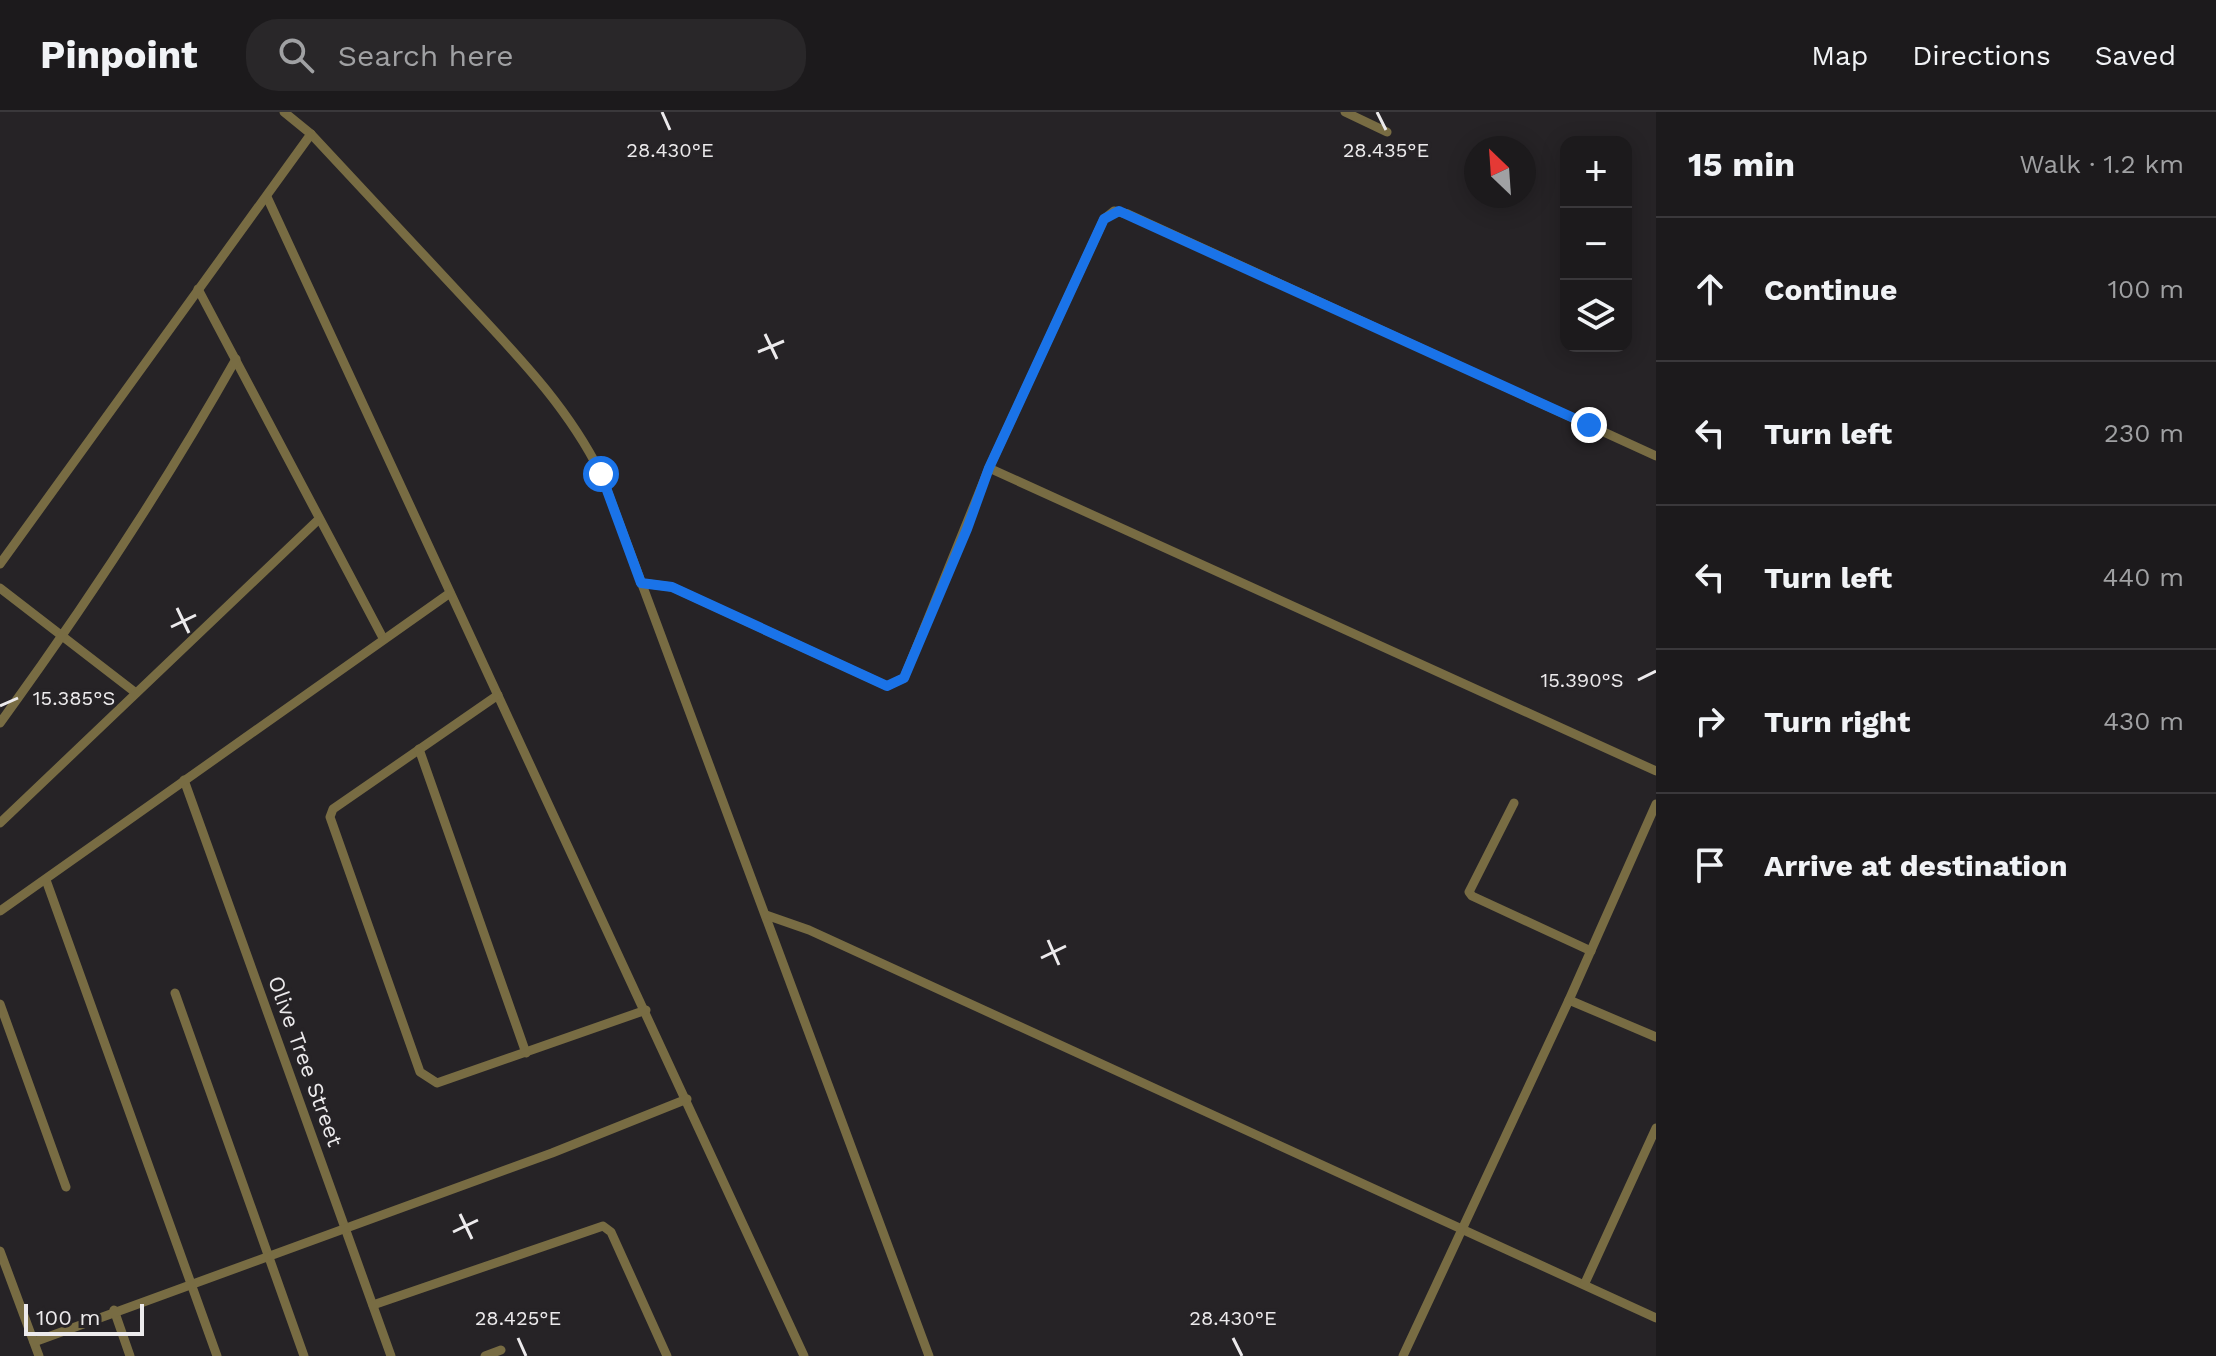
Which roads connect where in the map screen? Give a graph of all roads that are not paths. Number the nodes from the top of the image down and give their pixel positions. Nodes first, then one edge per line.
1 (284, 112) edge
2 (1345, 112) edge
3 (1387, 132) dead end
4 (311, 134) junction
5 (267, 197) junction
6 (198, 289) junction
7 (236, 359) junction
8 (1656, 456) edge
9 (989, 468) junction
10 (318, 520) junction
11 (0, 564) edge
12 (641, 583) junction
13 (0, 588) edge
14 (450, 593) junction
15 (62, 637) junction
16 (383, 638) junction
17 (136, 693) junction
18 (498, 695) junction
19 (0, 723) edge
20 (419, 749) junction
21 (1656, 771) edge
22 (184, 780) junction
23 (1514, 803) dead end
24 (1656, 804) edge
25 (0, 823) edge
26 (46, 880) junction
27 (0, 911) edge
28 (766, 915) junction
29 (1591, 951) junction
30 (175, 993) dead end
31 (1569, 1000) junction
32 (0, 1004) edge
33 (646, 1010) junction
34 (1656, 1037) edge
35 (526, 1053) junction
36 (687, 1099) junction
37 (1656, 1128) edge
38 (66, 1187) dead end
39 (345, 1226) junction
40 (1460, 1229) junction
41 (0, 1251) edge
42 (269, 1256) junction
43 (191, 1283) junction
44 (1585, 1283) junction
45 (373, 1305) junction
46 (114, 1310) junction
47 (1656, 1318) edge
48 (34, 1342) junction
49 (501, 1350) dead end
50 (39, 1356) edge
51 (130, 1356) edge
52 (217, 1356) edge
53 (304, 1356) edge
54 (391, 1356) edge
55 (485, 1356) edge
56 (667, 1356) edge
57 (804, 1356) edge
58 (929, 1356) edge
59 (1403, 1356) edge

1 - 4 street
2 - 3 street
4 - 5 street
4 - 12 street
5 - 6 street
5 - 14 street
6 - 7 street
6 - 11 street
7 - 10 street
7 - 15 street
8 - 9 street
9 - 12 street
9 - 21 street
10 - 16 street
10 - 17 street
12 - 28 street
13 - 15 street
14 - 16 street
14 - 18 street
15 - 17 street
15 - 19 street
16 - 22 street
17 - 25 street
18 - 20 street
18 - 33 street
20 - 35 street
20 - 35 street
22 - 26 street
22 - 39 street, Olive Tree Street
23 - 29 street
24 - 29 street
26 - 27 street
26 - 43 street
28 - 40 street
28 - 58 street
29 - 31 street
30 - 42 street
31 - 34 street
31 - 40 street
32 - 38 street
33 - 35 street
33 - 36 street
36 - 39 street
36 - 57 street
37 - 44 street
39 - 42 street
39 - 45 street, Olive Tree Street
40 - 44 street
40 - 59 street
41 - 48 street
42 - 43 street
42 - 53 street
43 - 46 street
43 - 52 street
44 - 47 street
45 - 54 street, Olive Tree Street
45 - 56 street
46 - 48 street
46 - 51 street
48 - 50 street
49 - 55 street

